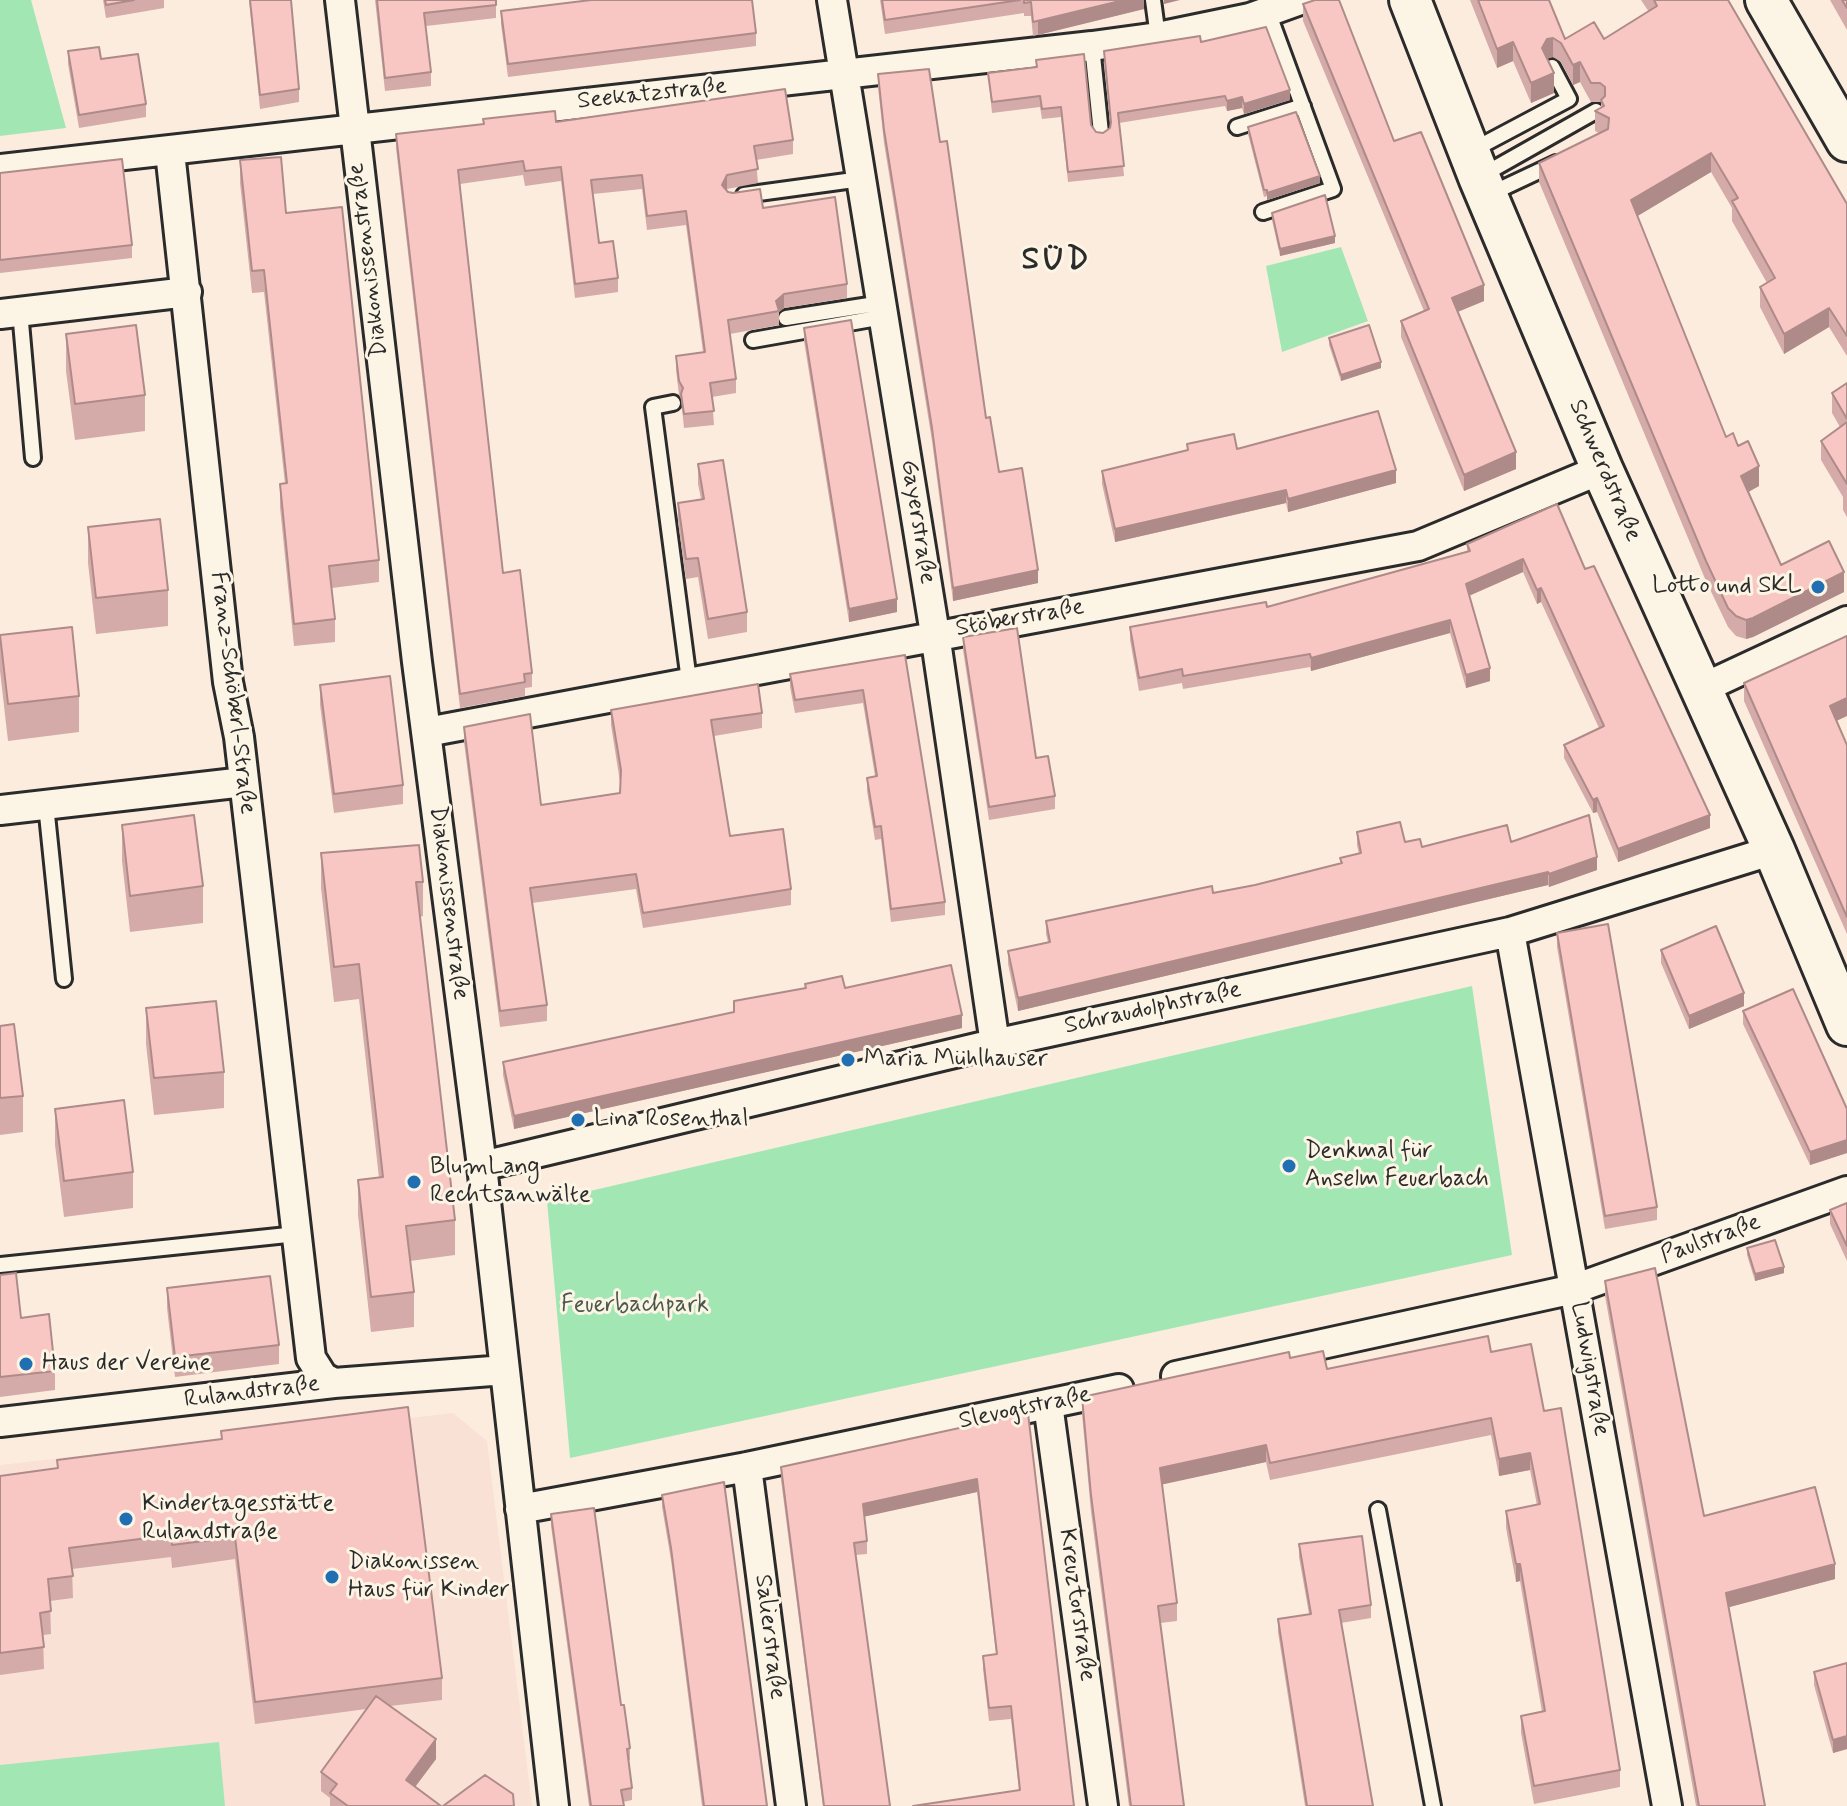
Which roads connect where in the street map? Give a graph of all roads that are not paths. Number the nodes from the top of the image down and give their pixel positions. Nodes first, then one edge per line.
1 (340, 0) edge
2 (832, 0) edge
3 (1153, 0) edge
4 (1300, 0) edge
5 (1410, 0) edge
6 (1766, 0) edge
7 (1268, 12) junction
8 (1158, 37) junction
9 (1092, 46) junction
10 (1552, 67) edge
11 (844, 74) junction
12 (1303, 106) junction
13 (1596, 111) edge
14 (1237, 127) dead end
15 (353, 128) junction
16 (1101, 133) edge
17 (1847, 141) edge
18 (170, 152) junction
19 (1572, 155) edge
20 (0, 169) edge
21 (1479, 175) junction
22 (861, 179) junction
23 (732, 197) edge
24 (1263, 212) dead end
25 (187, 292) junction
26 (882, 310) junction
27 (10, 313) edge
28 (786, 318) dead end
29 (753, 340) dead end
30 (673, 403) dead end
31 (33, 458) dead end
32 (1602, 469) junction
33 (1847, 621) edge
34 (935, 634) junction
35 (689, 681) junction
36 (1701, 689) junction
37 (427, 732) junction
38 (244, 782) junction
39 (46, 805) junction
40 (0, 810) edge
41 (1774, 850) junction
42 (1510, 932) junction
43 (64, 979) dead end
44 (1847, 1025) edge
45 (995, 1044) junction
46 (482, 1166) junction
47 (1847, 1191) edge
48 (297, 1234) junction
49 (0, 1265) edge
50 (1574, 1289) junction
51 (505, 1370) junction
52 (334, 1383) junction
53 (1048, 1404) junction
54 (0, 1422) edge
55 (747, 1467) junction
56 (520, 1509) junction
57 (1378, 1510) dead end
58 (554, 1806) edge
59 (791, 1806) edge
60 (1103, 1806) edge
61 (1433, 1806) edge
62 (1667, 1806) edge

1 - 15 street, Diakonissenstraße
2 - 11 street, Gayerstraße
3 - 8 lane
4 - 7 street, Seekatzstraße
5 - 21 street, Schwerdstraße
6 - 17 street
7 - 8 street, Seekatzstraße
7 - 12 lane
8 - 9 street, Seekatzstraße
9 - 11 street, Seekatzstraße
9 - 16 lane
10 - 21 lane
11 - 15 street, Seekatzstraße
11 - 22 street, Gayerstraße
12 - 14 lane
12 - 24 lane
13 - 21 lane
15 - 18 street, Seekatzstraße
15 - 37 street, Diakonissenstraße
18 - 20 street, Seekatzstraße
18 - 25 street, Franz-Schöberl-Straße
19 - 21 lane
21 - 32 street, Schwerdstraße
22 - 23 lane
22 - 26 street, Gayerstraße
25 - 27 street
25 - 38 street, Franz-Schöberl-Straße
26 - 28 lane
26 - 29 lane
26 - 34 street, Gayerstraße
27 - 31 lane
30 - 35 lane
32 - 34 street, Stöberstraße
32 - 36 street, Schwerdstraße
33 - 36 street
34 - 35 street, Stöberstraße
34 - 45 street, Gayerstraße
35 - 37 street, Stöberstraße
36 - 41 street, Schwerdstraße
37 - 46 street, Diakonissenstraße
38 - 39 street
38 - 48 street, Franz-Schöberl-Straße
39 - 40 street
39 - 43 lane
41 - 42 street, Schraudolphstraße
41 - 44 street, Schwerdstraße
42 - 45 street, Schraudolphstraße
42 - 50 street, Ludwigstraße
45 - 46 street, Schraudolphstraße
46 - 51 street, Diakonissenstraße
47 - 50 street, Paulstraße
48 - 49 lane
48 - 52 street, Franz-Schöberl-Straße
50 - 53 street, Slevogtstraße
50 - 62 street, Ludwigstraße
51 - 52 street, Rulandstraße
51 - 56 street, Diakonissenstraße
52 - 54 street, Rulandstraße
53 - 55 street, Slevogtstraße
53 - 60 street, Kreuztorstraße
55 - 56 street, Slevogtstraße
55 - 59 street, Salierstraße
56 - 58 street, Diakonissenstraße
57 - 61 lane

